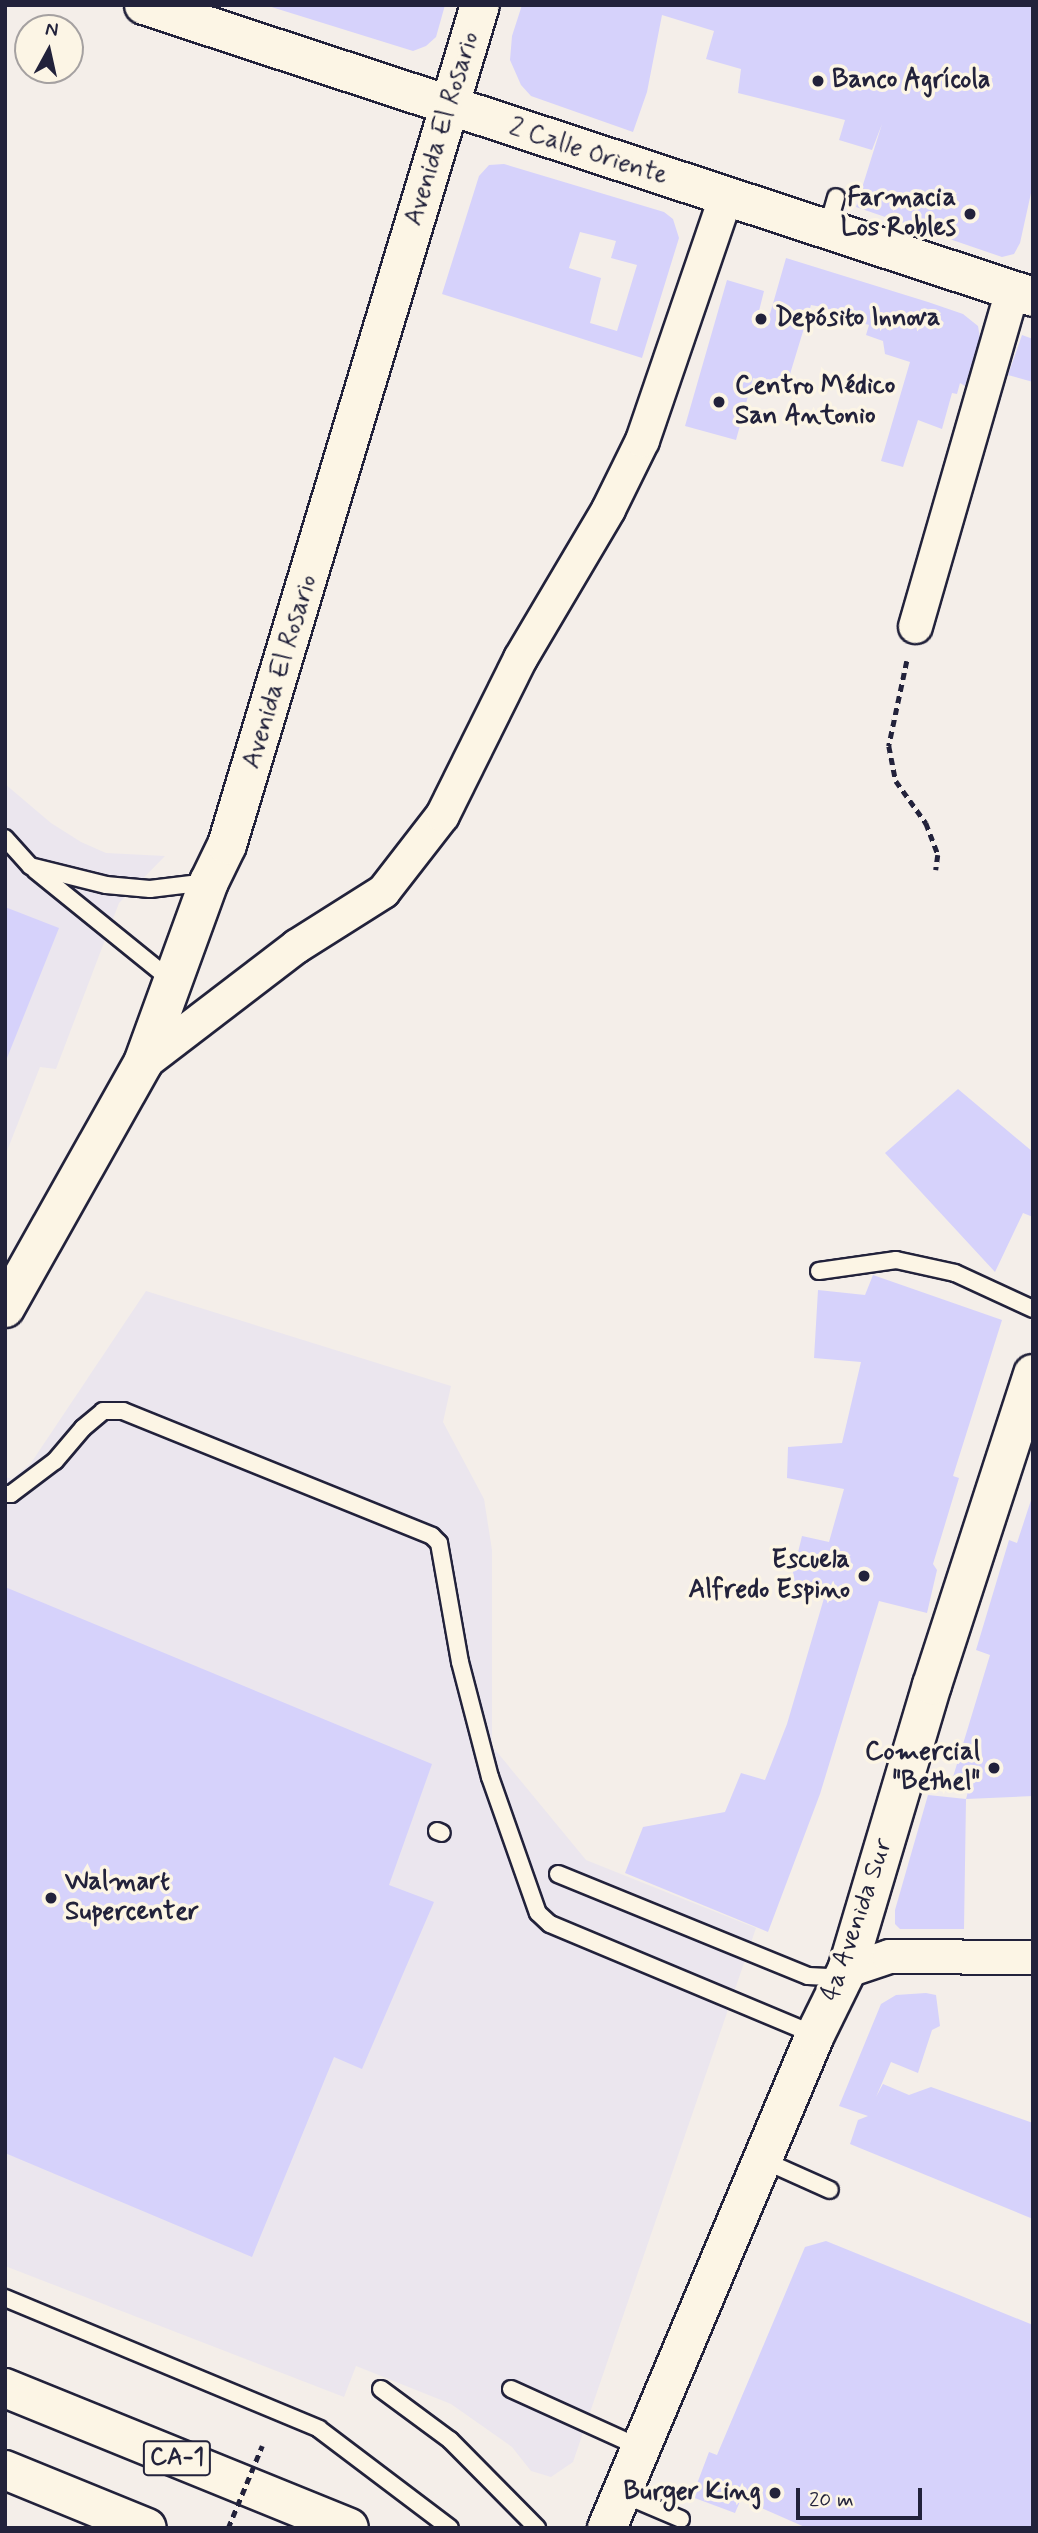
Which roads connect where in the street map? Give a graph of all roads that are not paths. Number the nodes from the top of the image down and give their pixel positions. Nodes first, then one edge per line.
1 (144, 5) edge
2 (480, 5) edge
3 (451, 108) junction
4 (725, 197) junction
5 (1022, 293) edge
6 (915, 626) road end
7 (5, 838) edge
8 (30, 866) junction
9 (209, 882) junction
10 (172, 981) junction
11 (143, 1063) junction
12 (819, 1271) dead end
13 (5, 1308) edge
14 (1033, 1309) edge
15 (1033, 1374) edge
16 (5, 1494) edge
17 (558, 1874) dead end
18 (1033, 1957) edge
19 (847, 1970) junction
20 (815, 2035) junction
21 (762, 2160) junction
22 (830, 2190) dead end
23 (5, 2298) edge
24 (5, 2388) edge
25 (381, 2389) dead end
26 (511, 2389) dead end
27 (641, 2448) junction
28 (5, 2470) edge
29 (614, 2511) edge
30 (681, 2519) dead end
31 (147, 2528) edge
32 (349, 2528) edge
33 (450, 2528) edge
34 (537, 2528) edge

1 - 3 main road, 2 Calle Oriente
2 - 3 main road, Avenida El Rosario
3 - 4 main road, 2 Calle Oriente
3 - 9 main road, Avenida El Rosario
4 - 5 main road, 2 Calle Oriente
4 - 11 street
5 - 6 street
7 - 8 lane
8 - 9 lane
8 - 10 lane
9 - 10 main road, Avenida El Rosario
10 - 11 main road, Avenida El Rosario
11 - 13 main road, Avenida El Rosario
12 - 14 lane
15 - 19 main road, 4a Avenida Sur
16 - 20 lane
17 - 19 lane
18 - 19 street
19 - 20 main road, 4a Avenida Sur
20 - 21 main road, 4a Avenida Sur
21 - 22 lane
21 - 27 main road, 4a Avenida Sur
23 - 33 lane
24 - 32 main road, CA-1
25 - 34 lane
26 - 27 lane
27 - 29 main road, 4a Avenida Sur
28 - 31 main road
29 - 30 lane

